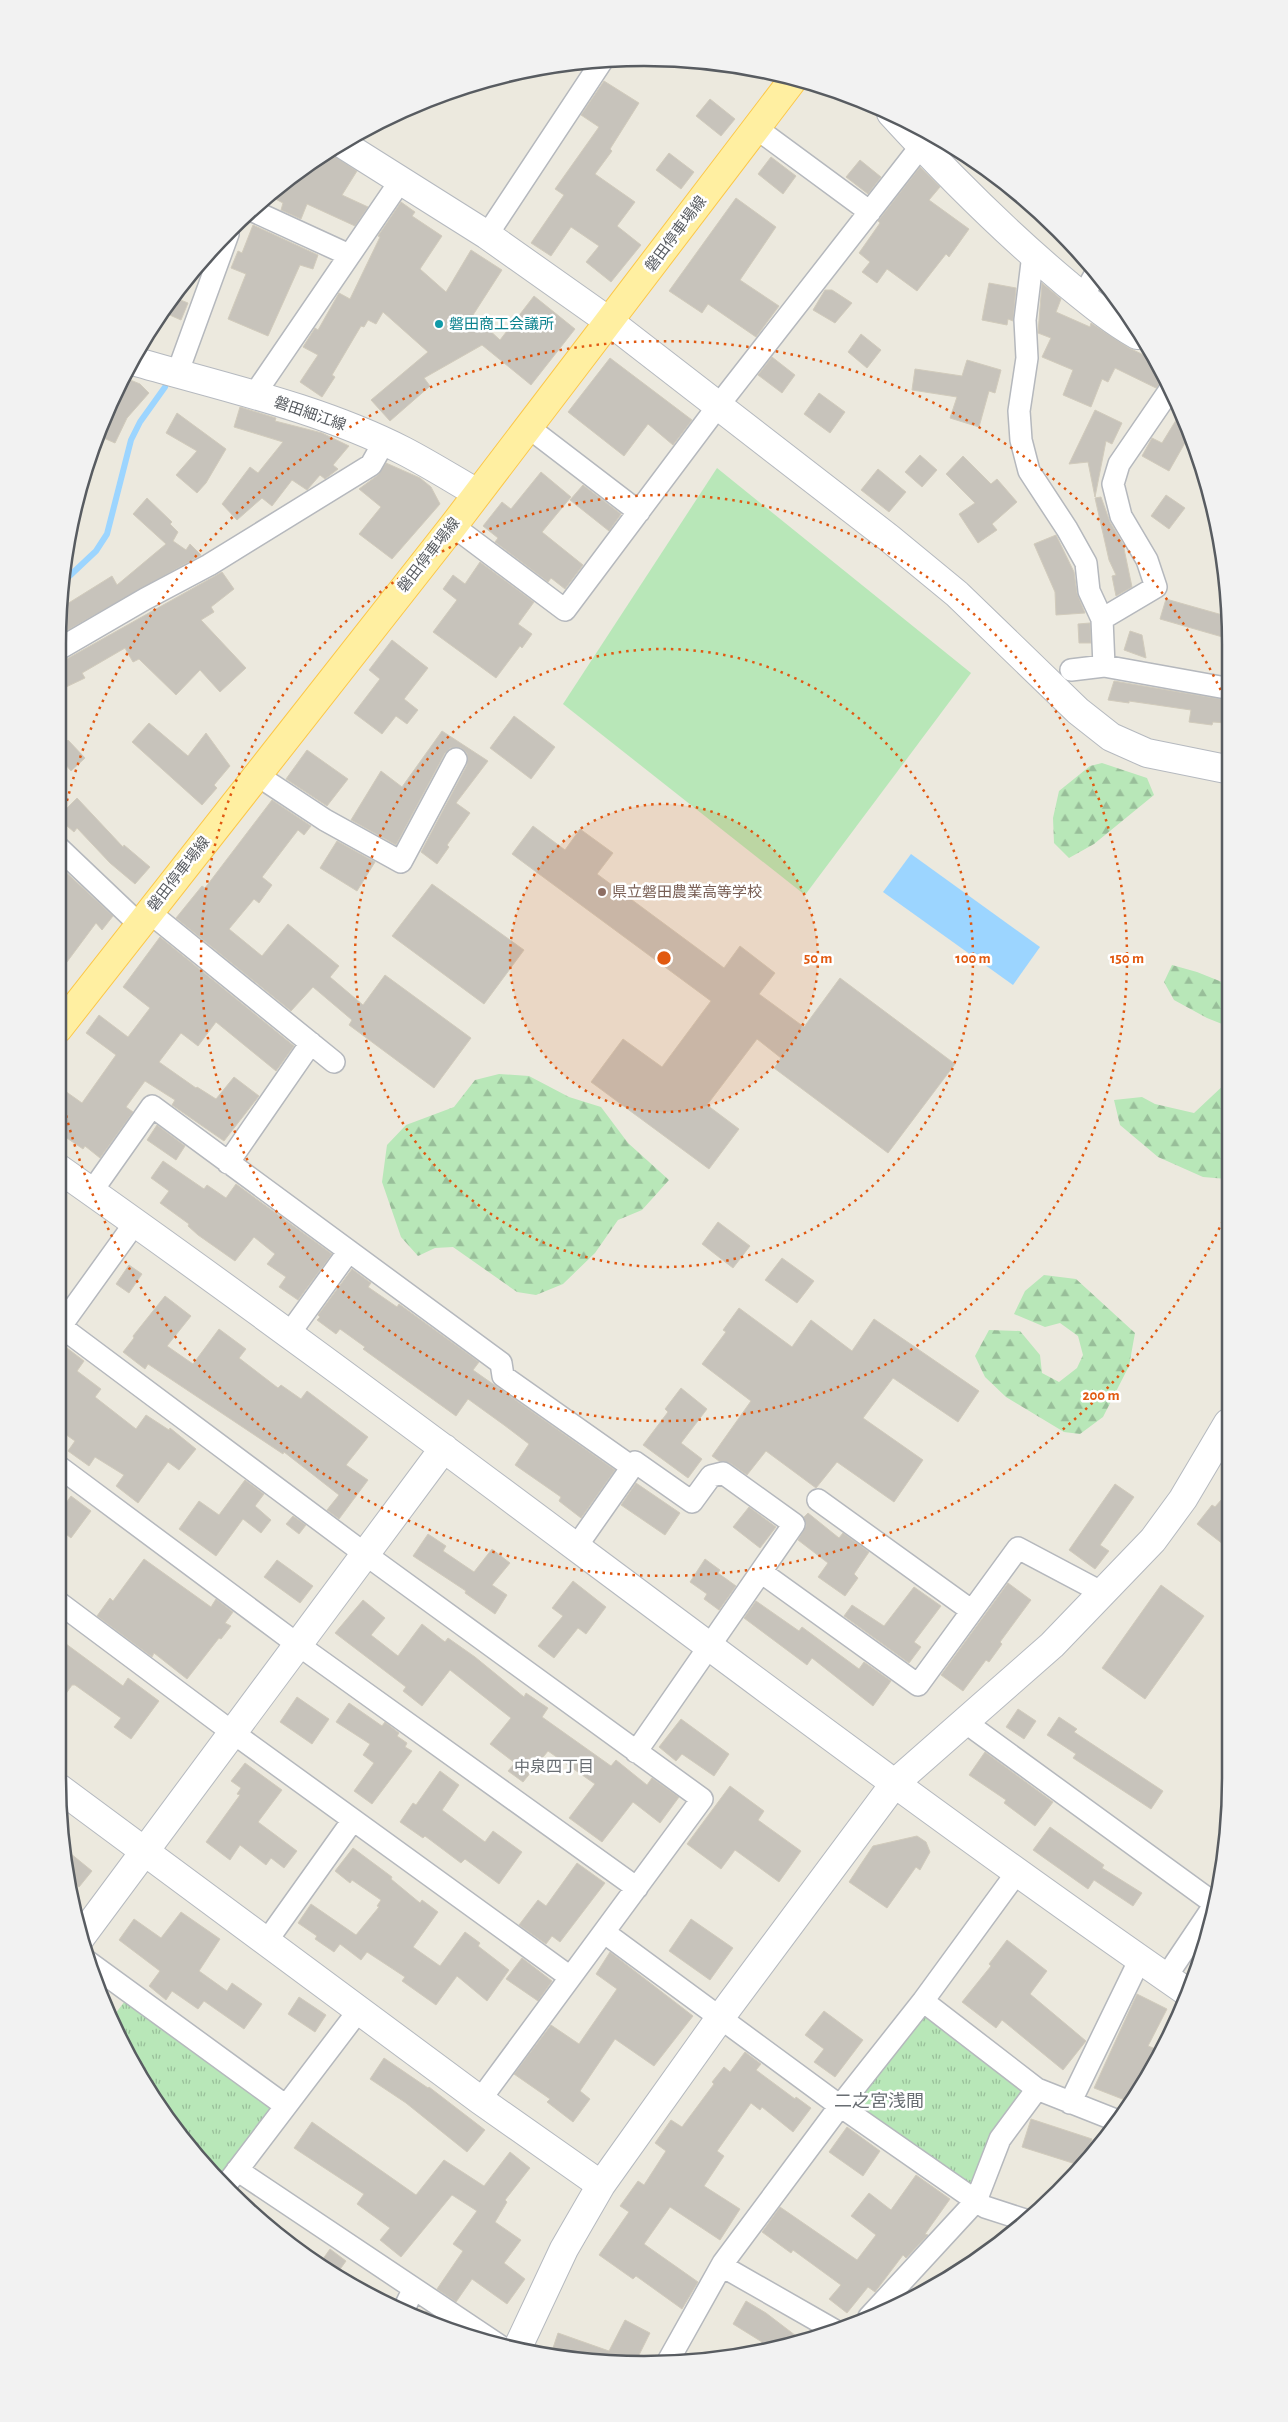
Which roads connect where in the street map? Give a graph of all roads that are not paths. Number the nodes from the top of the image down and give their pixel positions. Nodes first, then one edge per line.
1 (597, 68) edge
2 (789, 85) edge
3 (756, 128) junction
4 (921, 140) edge
5 (349, 148) edge
6 (401, 180) junction
7 (870, 212) junction
8 (259, 214) edge
9 (487, 235) junction
10 (222, 249) edge
11 (1033, 254) junction
12 (349, 256) junction
13 (1092, 280) edge
14 (1083, 296) junction
15 (610, 322) junction
16 (1127, 328) edge
17 (140, 363) edge
18 (176, 374) junction
19 (254, 395) junction
20 (1166, 396) edge
21 (718, 406) junction
22 (528, 427) junction
23 (384, 442) junction
24 (477, 493) junction
25 (639, 512) junction
26 (453, 526) junction
27 (1102, 619) junction
28 (66, 645) edge
29 (1104, 666) junction
30 (1071, 670) dead end
31 (1222, 687) edge
32 (456, 759) dead end
33 (1222, 768) edge
34 (257, 775) junction
35 (66, 854) edge
36 (144, 918) junction
37 (66, 1019) edge
38 (311, 1043) junction
39 (334, 1062) dead end
40 (228, 1163) junction
41 (66, 1173) edge
42 (92, 1191) junction
43 (135, 1223) junction
44 (349, 1251) junction
45 (66, 1318) edge
46 (66, 1333) edge
47 (289, 1334) junction
48 (1222, 1433) edge
49 (444, 1448) junction
50 (632, 1467) junction
51 (66, 1472) edge
52 (818, 1500) dead end
53 (576, 1547) junction
54 (365, 1554) junction
55 (762, 1572) junction
56 (1103, 1593) junction
57 (66, 1608) edge
58 (972, 1611) junction
59 (297, 1644) junction
60 (710, 1647) junction
61 (964, 1722) junction
62 (232, 1732) junction
63 (636, 1752) junction
64 (895, 1783) junction
65 (66, 1794) edge
66 (353, 1820) junction
67 (143, 1851) junction
68 (1018, 1871) junction
69 (637, 1888) junction
70 (1209, 1900) edge
71 (86, 1929) edge
72 (605, 1933) junction
73 (1201, 1933) edge
74 (266, 1942) junction
75 (1140, 1959) junction
76 (99, 1970) edge
77 (570, 1977) junction
78 (1176, 1985) edge
79 (923, 2001) junction
80 (359, 2010) junction
81 (720, 2018) junction
82 (1037, 2089) junction
83 (480, 2100) junction
84 (1070, 2103) junction
85 (286, 2106) junction
86 (840, 2106) junction
87 (1110, 2118) edge
88 (231, 2178) edge
89 (601, 2184) junction
90 (976, 2201) junction
91 (1018, 2218) edge
92 (722, 2266) junction
93 (413, 2290) junction
94 (886, 2303) edge
95 (406, 2304) edge
96 (827, 2326) edge
97 (476, 2330) edge
98 (520, 2342) edge
99 (671, 2355) edge

1 - 9 street
2 - 3 main road, 磐田停車場線
3 - 7 street
3 - 15 main road, 磐田停車場線
4 - 7 street
4 - 11 street
5 - 6 street
6 - 9 street
6 - 12 street
7 - 21 street
8 - 12 street
9 - 15 street
10 - 18 street
11 - 14 street
11 - 27 street
12 - 19 street
13 - 14 street
14 - 16 street
15 - 21 street
15 - 22 main road, 磐田停車場線
17 - 18 street, 磐田細江線
18 - 19 street, 磐田細江線
19 - 23 street, 磐田細江線
20 - 27 street
21 - 25 street
21 - 33 street
22 - 24 main road, 磐田停車場線
22 - 25 street
23 - 24 street, 磐田細江線
23 - 28 street
24 - 26 main road, 磐田停車場線
25 - 26 street
26 - 34 main road, 磐田停車場線
27 - 29 street
29 - 30 street
29 - 31 street
32 - 34 street
34 - 36 main road, 磐田停車場線
35 - 36 street
36 - 37 main road, 磐田停車場線
36 - 38 street
38 - 39 street
38 - 40 street
40 - 42 street
40 - 44 street
41 - 42 street
42 - 43 street
43 - 45 street
43 - 47 street
44 - 47 street
44 - 50 street
46 - 54 street
47 - 49 street
48 - 56 street
49 - 53 street
49 - 54 street
50 - 53 street
50 - 55 street
51 - 59 street
52 - 58 street
53 - 60 street
54 - 59 street
54 - 63 street
55 - 58 street
55 - 60 street
56 - 58 street
56 - 61 street
57 - 62 street
59 - 62 street
59 - 69 street
60 - 63 street
60 - 64 street
61 - 64 street
61 - 70 street
62 - 66 street
62 - 67 street
63 - 69 street
64 - 68 street
64 - 81 street
65 - 67 street
66 - 74 street
66 - 77 street
67 - 71 street
67 - 74 street
68 - 75 street
68 - 79 street
69 - 72 street
72 - 77 street
72 - 81 street
73 - 78 street
74 - 80 street
75 - 78 street
75 - 84 street
76 - 85 street
77 - 83 street
79 - 82 street
79 - 86 street
80 - 83 street
80 - 85 street
81 - 86 street
81 - 89 street
82 - 84 street
82 - 90 street
83 - 89 street
84 - 87 street
85 - 88 street
86 - 90 street
86 - 92 street
88 - 93 street
89 - 98 street
90 - 91 street
90 - 94 street
92 - 96 street
92 - 99 street
93 - 95 street
93 - 97 street

